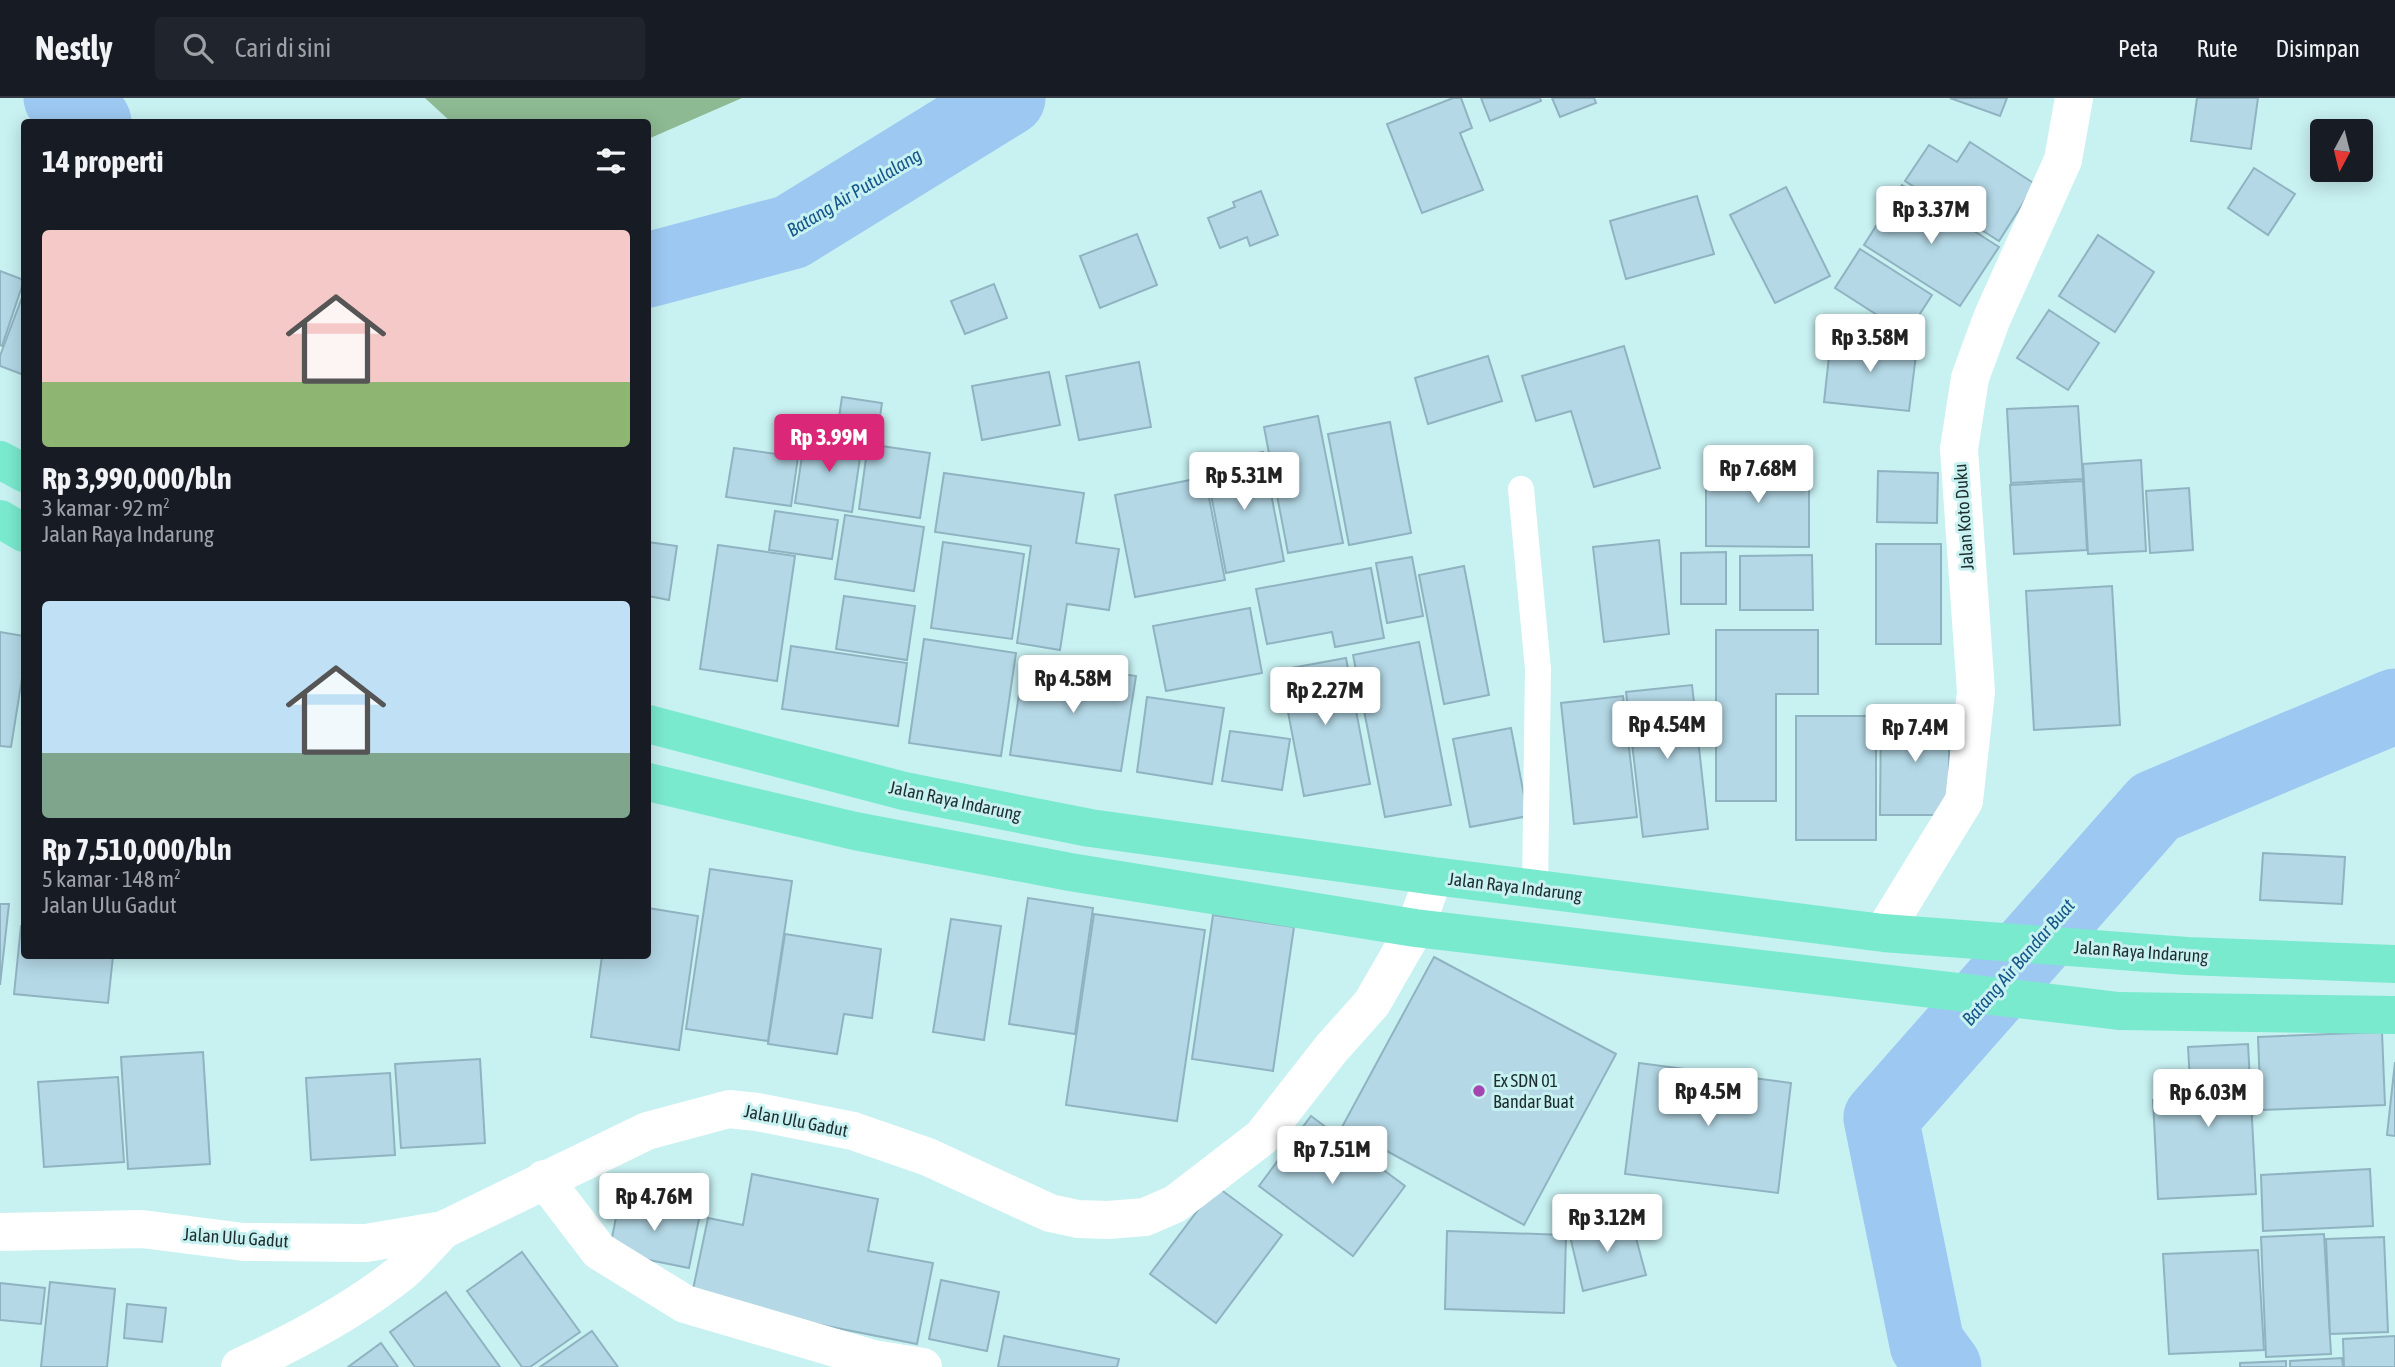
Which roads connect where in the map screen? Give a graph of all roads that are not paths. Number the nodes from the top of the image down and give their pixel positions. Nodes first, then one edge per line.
1 (2074, 98) edge
2 (0, 460) edge
3 (21, 471) edge
4 (1521, 489) dead end
5 (0, 519) edge
6 (21, 531) edge
7 (651, 725) edge
8 (651, 783) edge
9 (1434, 876) junction
10 (1535, 890) junction
11 (1415, 928) junction
12 (1883, 933) junction
13 (2395, 964) edge
14 (2395, 1015) edge
15 (544, 1179) junction
16 (443, 1230) junction
17 (0, 1233) edge
18 (240, 1367) edge
19 (923, 1367) edge

1 - 12 street, Jalan Koto Duku
2 - 3 highway
4 - 10 lane
5 - 6 highway
7 - 9 highway, Jalan Raya Indarung
8 - 11 highway
9 - 10 highway, Jalan Raya Indarung
9 - 11 street, Jalan Ulu Gadut
10 - 12 highway, Jalan Raya Indarung
11 - 14 highway
11 - 15 street, Jalan Ulu Gadut
12 - 13 highway, Jalan Raya Indarung
15 - 16 street, Jalan Ulu Gadut
15 - 19 street
16 - 17 street, Jalan Ulu Gadut
16 - 18 street

